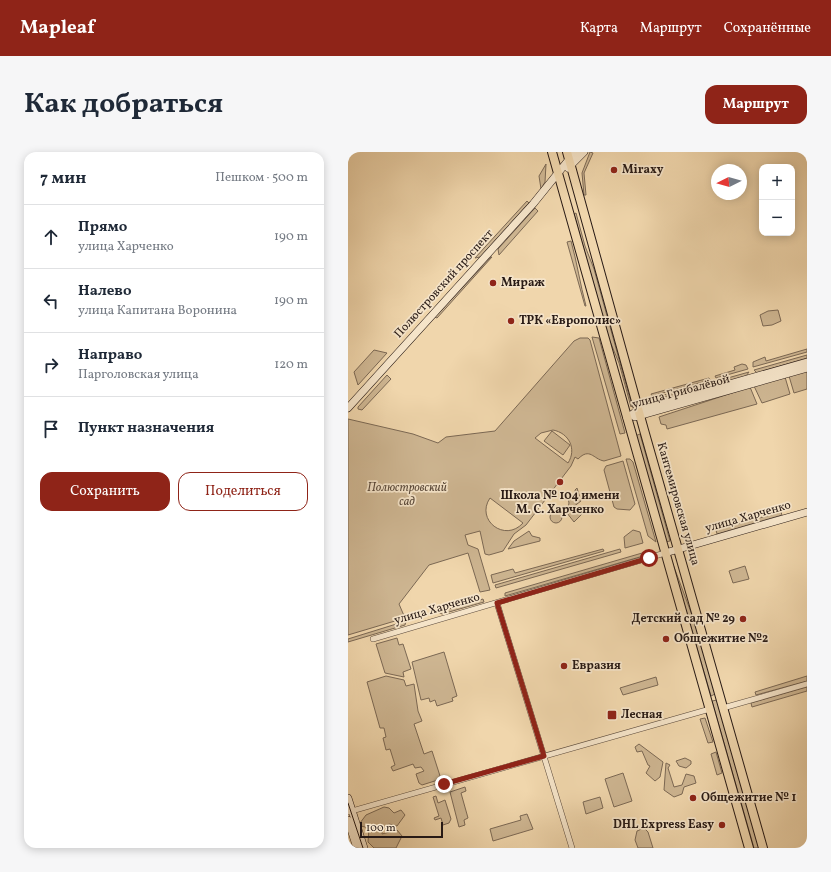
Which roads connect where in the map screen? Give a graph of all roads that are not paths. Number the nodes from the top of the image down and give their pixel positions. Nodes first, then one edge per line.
1 (552, 152) edge
2 (584, 152) edge
3 (570, 157) edge
4 (558, 175) junction
5 (807, 362) edge
6 (807, 368) edge
7 (348, 408) edge
8 (639, 414) junction
9 (627, 418) junction
10 (807, 512) edge
11 (678, 549) junction
12 (665, 553) junction
13 (497, 603) junction
14 (373, 639) dead end
15 (807, 684) edge
16 (723, 708) junction
17 (710, 709) junction
18 (544, 756) junction
19 (348, 798) edge
20 (350, 811) edge
21 (348, 820) edge
22 (357, 848) edge
23 (364, 848) edge
24 (572, 848) edge
25 (749, 848) edge
26 (763, 848) edge

1 - 4 main road
2 - 3 street, Полюстровский проспект
3 - 4 street, Полюстровский проспект
3 - 8 main road, Кантемировская улица
4 - 7 street, Полюстровский проспект
4 - 9 main road
5 - 8 street, улица Грибалёвой
6 - 8 street, улица Грибалёвой
8 - 9 street, улица Грибалёвой
8 - 11 main road, Кантемировская улица
9 - 12 main road
10 - 11 street, улица Харченко
11 - 12 street, улица Харченко
11 - 16 main road, Кантемировская улица
12 - 13 street, улица Харченко
12 - 17 main road
13 - 14 street, улица Харченко
13 - 18 street
15 - 16 street
16 - 26 main road, Кантемировская улица
17 - 18 street
17 - 25 main road
18 - 20 street
18 - 24 street
19 - 20 street
20 - 23 street
21 - 22 street

